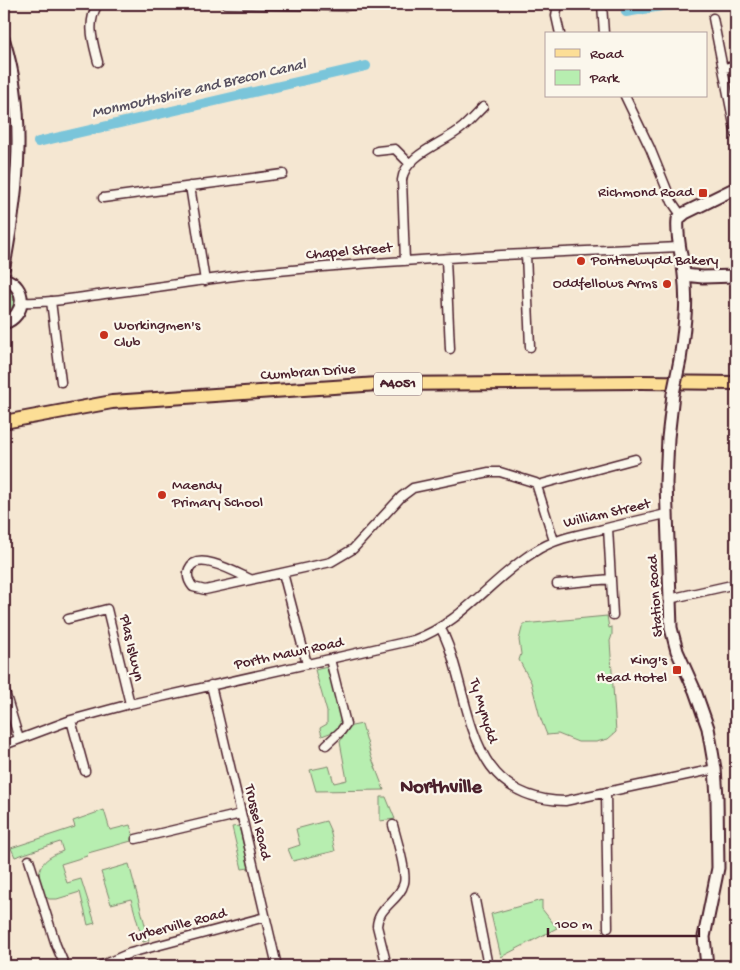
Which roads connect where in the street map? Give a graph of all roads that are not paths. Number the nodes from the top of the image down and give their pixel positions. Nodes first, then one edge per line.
1 (98, 4) edge
2 (226, 4) edge
3 (379, 4) edge
4 (558, 4) edge
5 (602, 4) edge
6 (713, 18) dead end
7 (560, 32) edge
8 (604, 32) edge
9 (4, 41) edge
10 (98, 62) dead end
11 (736, 66) edge
12 (723, 68) junction
13 (626, 98) edge
14 (483, 107) dead end
15 (736, 135) edge
16 (377, 151) dead end
17 (409, 163) junction
18 (283, 174) dead end
19 (190, 186) junction
20 (736, 188) edge
21 (103, 198) dead end
22 (681, 215) junction
23 (679, 247) junction
24 (526, 254) junction
25 (446, 259) junction
26 (405, 261) junction
27 (4, 266) edge
28 (684, 274) junction
29 (736, 276) edge
30 (4, 279) edge
31 (205, 280) junction
32 (51, 301) junction
33 (22, 302) junction
34 (4, 323) edge
35 (530, 348) dead end
36 (450, 349) dead end
37 (61, 382) dead end
38 (736, 383) edge
39 (4, 422) edge
40 (635, 459) dead end
41 (538, 485) junction
42 (666, 514) junction
43 (608, 528) junction
44 (554, 541) junction
45 (283, 573) junction
46 (250, 579) junction
47 (611, 579) junction
48 (557, 584) dead end
49 (736, 584) edge
50 (669, 599) junction
51 (613, 615) dead end
52 (68, 619) dead end
53 (440, 627) junction
54 (330, 660) junction
55 (307, 664) junction
56 (211, 685) junction
57 (4, 689) edge
58 (130, 704) junction
59 (71, 720) junction
60 (19, 740) junction
61 (4, 745) edge
62 (326, 745) dead end
63 (715, 768) junction
64 (85, 772) dead end
65 (606, 792) junction
66 (241, 814) junction
67 (393, 825) dead end
68 (136, 839) dead end
69 (29, 860) dead end
70 (475, 900) dead end
71 (265, 917) junction
72 (608, 928) dead end
73 (110, 964) edge
74 (65, 966) edge
75 (100, 966) edge
76 (277, 966) edge
77 (387, 966) edge
78 (488, 966) edge
79 (707, 966) edge

1 - 10 street
2 - 3 street
4 - 7 street
5 - 8 street
6 - 12 street
9 - 27 street
11 - 12 street
12 - 15 street
13 - 22 street
14 - 17 street
16 - 17 street
17 - 26 street
18 - 19 street
19 - 21 street
19 - 31 street
20 - 22 street
22 - 23 street, Station Road
23 - 24 street, Chapel Street
23 - 28 street, Station Road
24 - 25 street, Chapel Street
24 - 35 street
25 - 26 street, Chapel Street
25 - 36 street
26 - 31 street, Chapel Street
28 - 29 street
28 - 42 street, Station Road, bridge
30 - 33 street
31 - 32 street, Chapel Street
32 - 33 street, Chapel Street
32 - 37 street
33 - 34 street
38 - 39 main road, Cwmbran Drive / A4051
40 - 41 street
41 - 44 street
41 - 45 street
42 - 43 street, William Street
42 - 50 street, Station Road
43 - 44 street, William Street
43 - 47 street
44 - 53 street, Porth Mawr Road
45 - 46 street
45 - 55 street
46 - 46 street
47 - 48 street
47 - 51 street
49 - 50 street
50 - 63 street, Station Road
52 - 58 street, Plas Islwyn
53 - 54 street, Porth Mawr Road
53 - 65 street, Ty Mynydd
54 - 55 street, Porth Mawr Road
54 - 62 street
55 - 56 street, Porth Mawr Road
56 - 58 street, Porth Mawr Road
56 - 66 street, Trussel Road
57 - 60 street
58 - 59 street, Porth Mawr Road
59 - 60 street, Porth Mawr Road
59 - 64 street
60 - 61 street, Porth Mawr Road
63 - 65 street, Ty Mynydd
63 - 79 street, Station Road
65 - 72 street
66 - 68 street
66 - 71 street, Trussel Road
67 - 77 street
69 - 74 street
70 - 78 street
71 - 73 street, Turberville Road
71 - 76 street, Trussel Road
73 - 75 street, Turberville Road

